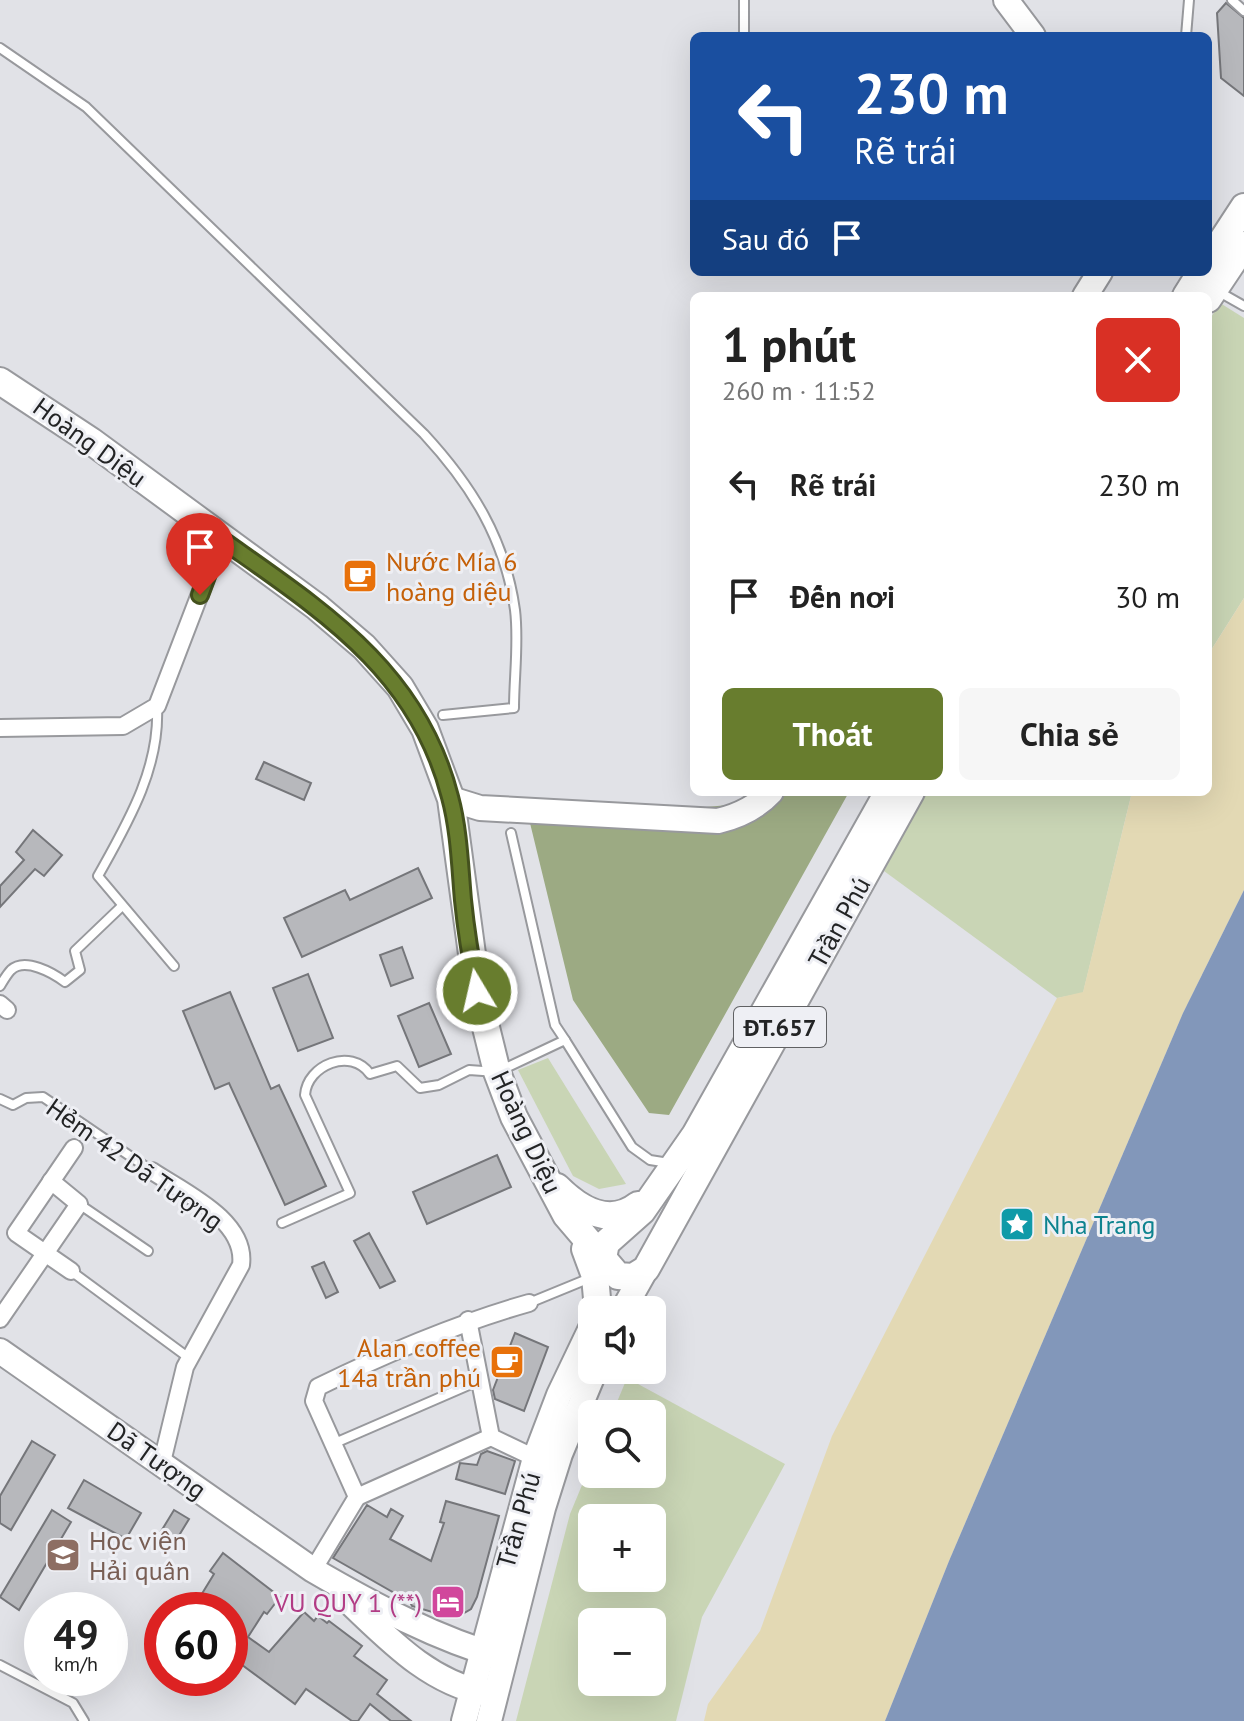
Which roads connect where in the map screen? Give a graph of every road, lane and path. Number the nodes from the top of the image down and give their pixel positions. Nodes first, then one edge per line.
1 (744, 0) edge
2 (1006, 0) edge
3 (1189, 0) edge
4 (1232, 0) edge
5 (1244, 11) edge
6 (744, 32) edge
7 (1030, 32) edge
8 (1186, 32) edge
9 (0, 48) edge
10 (1244, 207) edge
11 (1244, 245) edge
12 (1212, 256) edge
13 (1214, 296) edge
14 (1244, 306) edge
15 (3, 389) edge
16 (221, 539) junction
17 (157, 706) junction
18 (443, 715) dead end
19 (0, 728) edge
20 (766, 796) edge
21 (886, 796) edge
22 (909, 796) edge
23 (451, 799) junction
24 (511, 833) dead end
25 (121, 907) junction
26 (174, 966) dead end
27 (0, 986) edge
28 (565, 1040) junction
29 (497, 1072) junction
30 (0, 1099) edge
31 (74, 1148) dead end
32 (677, 1161) junction
33 (152, 1171) joint
34 (546, 1174) junction
35 (51, 1181) junction
36 (657, 1191) junction
37 (79, 1204) junction
38 (282, 1223) dead end
39 (617, 1232) junction
40 (148, 1251) dead end
41 (44, 1254) junction
42 (648, 1266) junction
43 (71, 1271) joint
44 (601, 1271) junction
45 (599, 1296) edge
46 (631, 1296) edge
47 (529, 1303) joint
48 (0, 1319) edge
49 (468, 1320) junction
50 (0, 1352) edge
51 (578, 1355) edge
52 (189, 1358) junction
53 (478, 1381) junction
54 (589, 1384) edge
55 (491, 1437) junction
56 (335, 1443) junction
57 (535, 1458) junction
58 (162, 1462) junction
59 (357, 1497) junction
60 (313, 1570) junction
61 (493, 1655) junction
62 (0, 1665) edge
63 (483, 1693) junction
64 (84, 1721) edge
65 (464, 1721) edge
66 (489, 1721) edge

1 - 6 lane
2 - 7 street
3 - 8 lane
4 - 5 lane
9 - 18 lane
10 - 12 main road
11 - 13 main road
13 - 14 lane
15 - 16 main road, Hoàng Diệu
16 - 17 street
16 - 23 main road, Hoàng Diệu
17 - 19 street
17 - 25 lane
20 - 23 street
21 - 32 main road, Trần Phú / ĐT.657
22 - 42 main road, Trần Phú / ĐT.657
23 - 29 main road, Hoàng Diệu
24 - 28 lane
25 - 26 lane
25 - 27 lane
28 - 29 lane
28 - 32 lane
29 - 34 main road, Hoàng Diệu
29 - 38 lane
30 - 33 lane, Hẻm 42 Dã Tượng
31 - 35 street
32 - 36 main road, Trần Phú / ĐT.657
33 - 52 street, Hẻm 42 Dã Tượng
34 - 36 main road
34 - 39 main road, Hoàng Diệu
34 - 44 main road, Hoàng Diệu
35 - 37 street
35 - 41 street
36 - 39 main road, Trần Phú / ĐT.657
37 - 40 lane
37 - 41 street
39 - 42 main road
39 - 44 main road, ĐT.657
41 - 43 street
41 - 48 street
42 - 44 main road
42 - 46 street, Trần Phú / ĐT.657
43 - 52 lane
44 - 45 main road
44 - 47 lane
47 - 49 street
49 - 53 street
49 - 56 street
50 - 58 street, Dã Tượng
51 - 57 street, Trần Phú
52 - 58 street, Hẻm 42 Dã Tượng
53 - 55 street
53 - 56 lane
54 - 61 street, Trần Phú
55 - 57 street
55 - 59 street
56 - 59 street
57 - 61 street, Trần Phú
58 - 60 street, Dã Tượng
59 - 60 street
60 - 61 street, Dã Tượng
60 - 63 street, Dã Tượng
61 - 63 street, Trần Phú
62 - 64 lane
63 - 65 street, Trần Phú
63 - 66 street, Trần Phú

